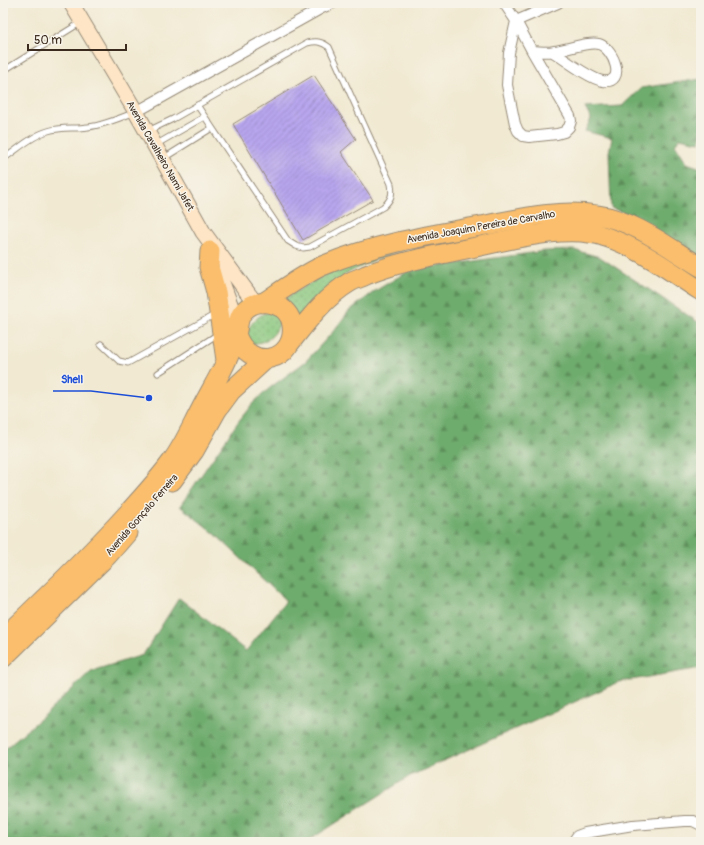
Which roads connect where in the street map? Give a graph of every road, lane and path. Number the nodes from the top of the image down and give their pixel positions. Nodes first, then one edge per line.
1 (71, 3) edge
2 (333, 3) edge
3 (504, 3) edge
4 (558, 3) edge
5 (516, 21) junction
6 (82, 22) junction
7 (532, 51) junction
8 (553, 52) junction
9 (3, 71) edge
10 (197, 105) junction
11 (136, 112) junction
12 (204, 117) junction
13 (212, 128) junction
14 (147, 132) junction
15 (154, 146) junction
16 (3, 159) edge
17 (162, 159) junction
18 (203, 232) junction
19 (210, 251) junction
20 (701, 268) edge
21 (701, 291) edge
22 (259, 303) junction
23 (219, 312) junction
24 (232, 329) junction
25 (290, 342) junction
26 (101, 344) dead end
27 (266, 359) junction
28 (158, 373) dead end
29 (3, 638) edge
30 (3, 658) edge
31 (701, 825) edge
32 (573, 842) edge

1 - 6 main road, Avenida Cavalheiro Nami Jafet
2 - 11 street
3 - 5 street
4 - 5 street
5 - 7 street
5 - 7 street
6 - 9 lane
6 - 11 main road, Avenida Cavalheiro Nami Jafet
7 - 8 street
8 - 8 street
10 - 12 lane
10 - 13 lane
10 - 14 lane
11 - 14 main road, Avenida Cavalheiro Nami Jafet
11 - 16 lane
12 - 13 lane
12 - 15 lane
13 - 17 lane
14 - 15 main road, Avenida Cavalheiro Nami Jafet
15 - 17 main road, Avenida Cavalheiro Nami Jafet
17 - 18 main road, Avenida Cavalheiro Nami Jafet
18 - 19 main road
18 - 22 main road, Avenida Cavalheiro Nami Jafet
19 - 23 highway
19 - 24 main road
20 - 22 highway, Avenida Joaquim Pereira de Carvalho
21 - 25 highway, Avenida Joaquim Pereira de Carvalho
22 - 24 highway
22 - 25 highway
23 - 24 highway
23 - 26 lane
24 - 27 highway
24 - 28 lane
24 - 29 highway, Avenida Gonçalo Ferreira
25 - 27 highway
27 - 30 highway, Avenida Gonçalo Ferreira
31 - 32 street

